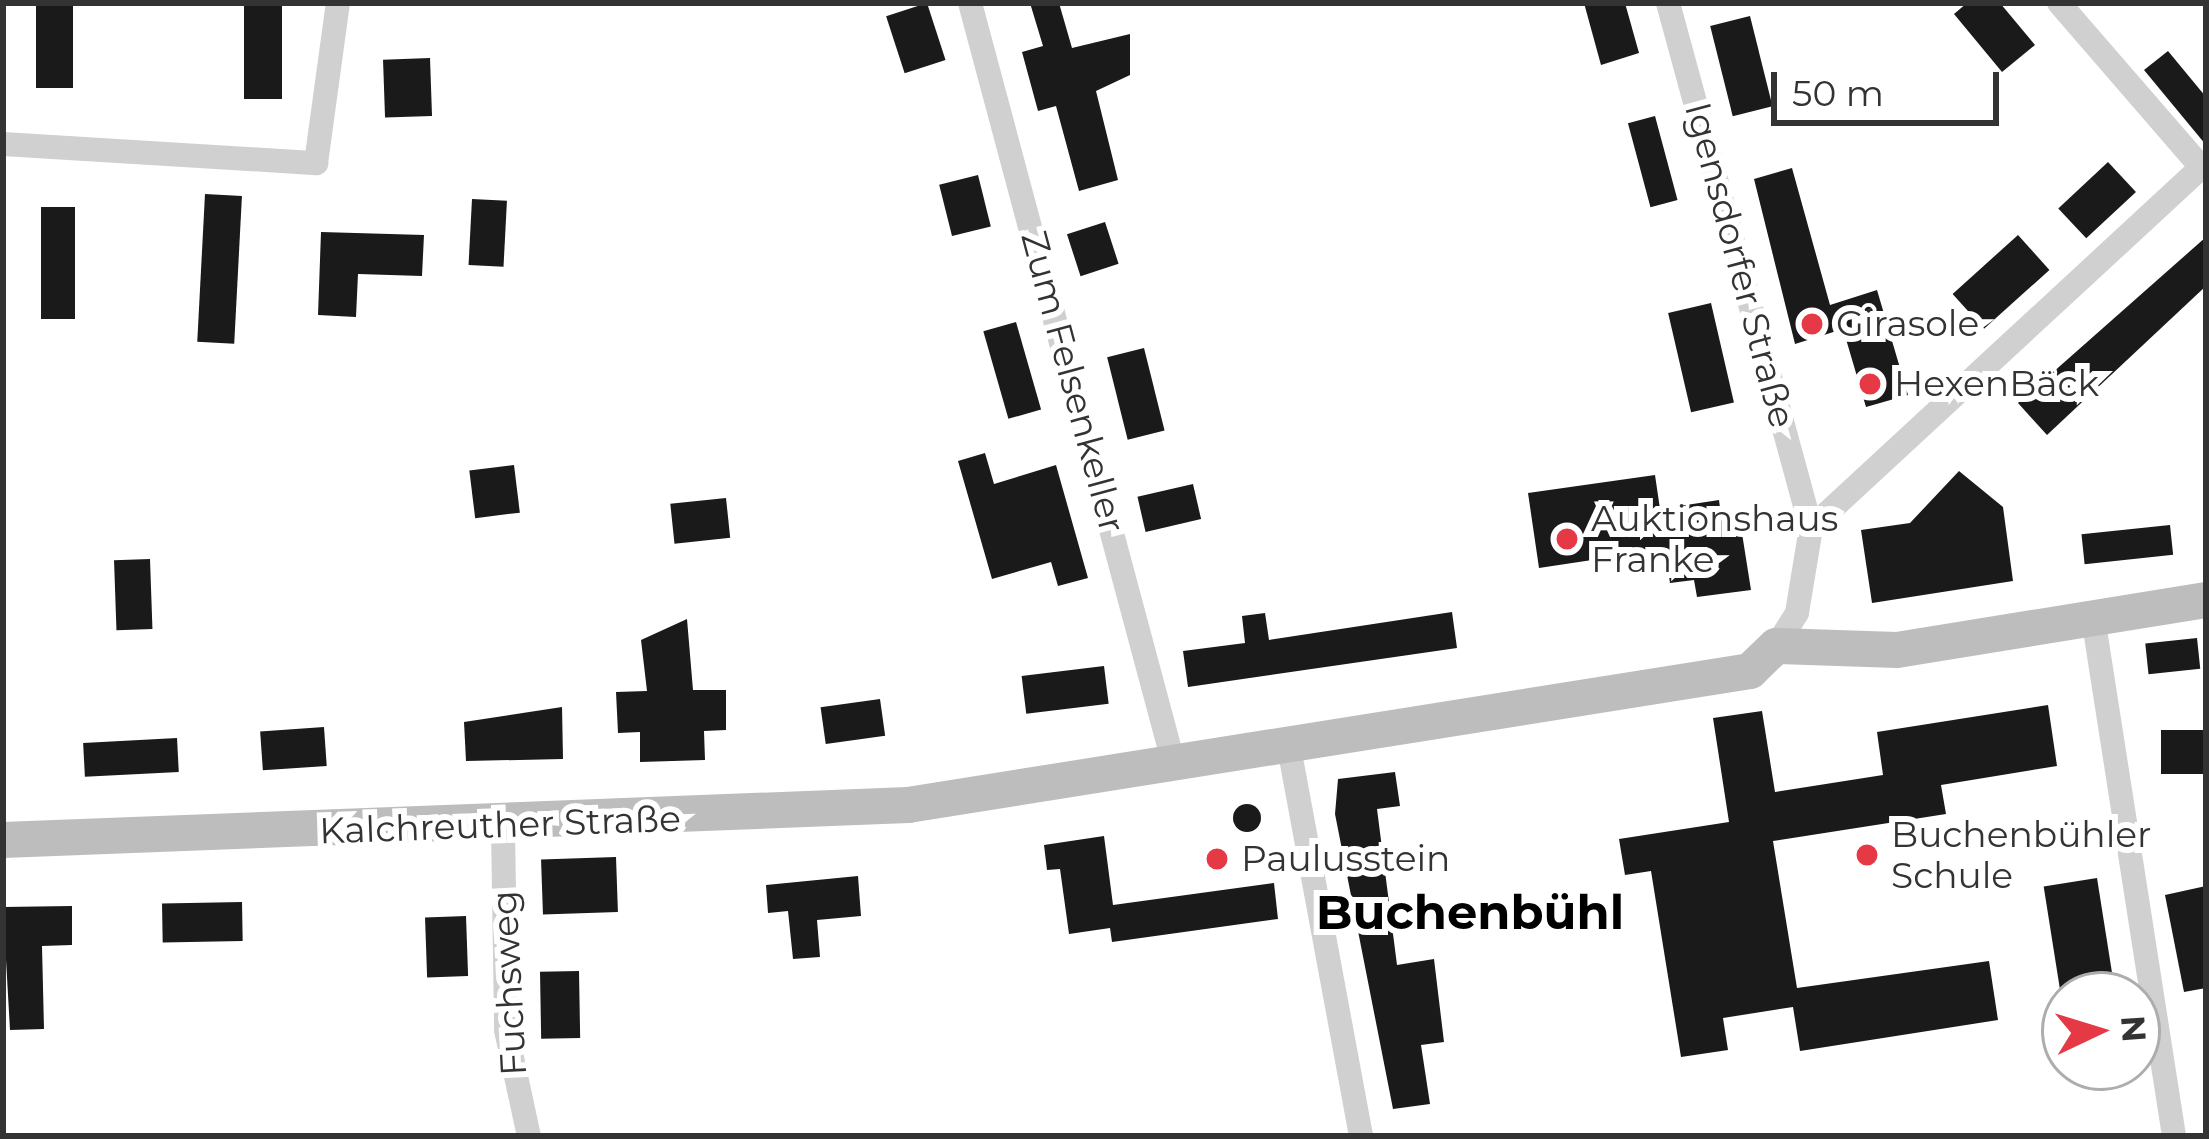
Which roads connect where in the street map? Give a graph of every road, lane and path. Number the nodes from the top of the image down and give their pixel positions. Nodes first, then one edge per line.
1 (338, 3) edge
2 (970, 3) edge
3 (1667, 3) edge
4 (2059, 3) edge
5 (3, 144) edge
6 (2204, 165) edge
7 (1811, 528) junction
8 (2206, 600) edge
9 (2093, 617) junction
10 (1776, 646) junction
11 (1288, 742) junction
12 (1173, 761) junction
13 (503, 828) junction
14 (3, 840) edge
15 (529, 1136) edge
16 (1360, 1136) edge
17 (2174, 1136) edge

1 - 5 street
2 - 12 street, Zum Felsenkeller
3 - 7 street, Igensdorfer Straße
4 - 6 street
6 - 7 street
7 - 10 street
8 - 9 street
9 - 10 street
9 - 17 street
10 - 11 street, Kalchreuther Straße
11 - 12 street, Kalchreuther Straße
11 - 16 street
12 - 13 street, Kalchreuther Straße
13 - 14 street, Kalchreuther Straße
13 - 15 street, Fuchsweg

